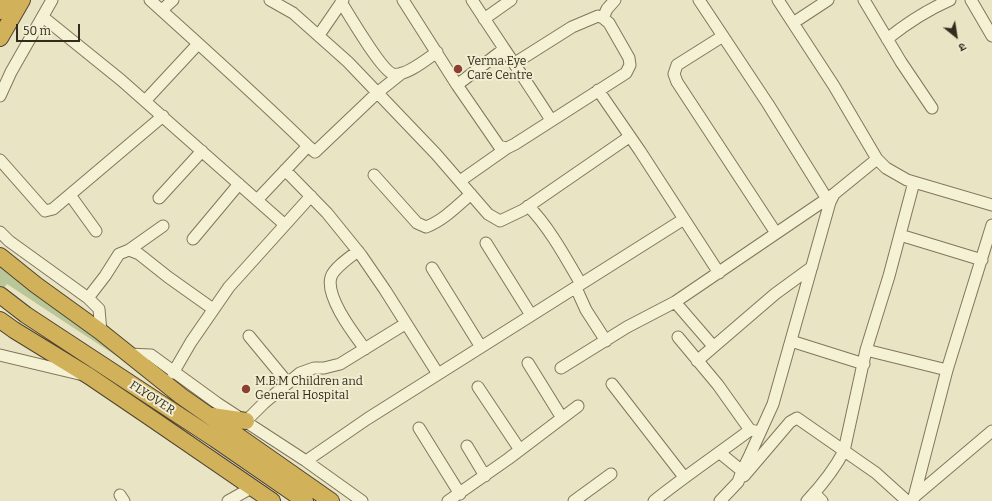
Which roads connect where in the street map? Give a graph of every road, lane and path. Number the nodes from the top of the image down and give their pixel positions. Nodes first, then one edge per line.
1 (7, 0) edge
2 (22, 0) edge
3 (52, 0) edge
4 (150, 0) edge
5 (173, 0) edge
6 (270, 0) edge
7 (403, 0) edge
8 (472, 0) edge
9 (511, 0) edge
10 (615, 0) edge
11 (699, 0) edge
12 (778, 0) edge
13 (828, 0) edge
14 (864, 0) edge
15 (950, 0) edge
16 (971, 0) edge
17 (342, 1) edge
18 (162, 10) junction
19 (0, 11) edge
20 (43, 17) junction
21 (484, 18) junction
22 (603, 18) junction
23 (793, 23) junction
24 (319, 35) junction
25 (723, 36) junction
26 (992, 36) edge
27 (0, 38) edge
28 (887, 39) junction
29 (198, 44) junction
30 (504, 49) junction
31 (437, 52) junction
32 (515, 63) junction
33 (402, 73) junction
34 (457, 86) junction
35 (598, 90) junction
36 (377, 93) junction
37 (0, 96) edge
38 (145, 100) junction
39 (932, 108) dead end
40 (162, 116) junction
41 (551, 120) junction
42 (629, 137) junction
43 (308, 146) junction
44 (507, 148) junction
45 (202, 151) junction
46 (877, 159) junction
47 (0, 160) edge
48 (286, 170) junction
49 (374, 175) dead end
50 (460, 181) junction
51 (914, 182) junction
52 (239, 184) junction
53 (471, 194) junction
54 (70, 195) junction
55 (311, 196) junction
56 (831, 196) junction
57 (159, 198) dead end
58 (257, 200) junction
59 (992, 205) edge
60 (528, 206) junction
61 (684, 219) junction
62 (284, 224) junction
63 (163, 226) dead end
64 (992, 226) edge
65 (96, 231) dead end
66 (0, 232) edge
67 (776, 232) junction
68 (900, 235) junction
69 (193, 239) dead end
70 (486, 243) dead end
71 (129, 250) junction
72 (358, 251) junction
73 (986, 255) edge
74 (0, 256) edge
75 (812, 266) junction
76 (432, 268) dead end
77 (718, 273) junction
78 (578, 286) junction
79 (0, 295) edge
80 (88, 298) junction
81 (675, 302) junction
82 (213, 309) junction
83 (531, 316) junction
84 (0, 320) edge
85 (405, 324) junction
86 (101, 332) junction
87 (249, 336) dead end
88 (678, 337) dead end
89 (606, 341) junction
90 (791, 341) junction
91 (713, 346) junction
92 (481, 347) junction
93 (365, 349) junction
94 (866, 350) junction
95 (127, 354) junction
96 (0, 355) edge
97 (697, 361) junction
98 (528, 363) dead end
99 (864, 364) junction
100 (561, 368) dead end
101 (947, 370) junction
102 (173, 373) junction
103 (438, 374) junction
104 (89, 376) junction
105 (287, 382) junction
106 (612, 384) dead end
107 (478, 387) dead end
108 (578, 406) dead end
109 (208, 415) junction
110 (562, 418) junction
111 (246, 421) junction
112 (419, 428) dead end
113 (755, 431) junction
114 (992, 431) edge
115 (467, 446) dead end
116 (520, 450) junction
117 (844, 451) junction
118 (720, 453) junction
119 (306, 461) junction
120 (742, 471) junction
121 (611, 474) dead end
122 (485, 476) junction
123 (684, 477) junction
124 (738, 482) junction
125 (253, 487) junction
126 (460, 494) junction
127 (811, 497) edge
128 (911, 500) edge
129 (228, 501) edge
130 (272, 501) edge
131 (304, 501) edge
132 (331, 501) edge
133 (362, 501) edge
134 (448, 501) edge
135 (574, 501) edge
136 (654, 501) edge
137 (720, 501) edge
138 (822, 501) edge

1 - 19 highway
2 - 27 highway
3 - 20 street
4 - 18 street
5 - 18 street
6 - 24 street
7 - 31 street
8 - 21 street
9 - 21 street
10 - 22 street
11 - 25 street
12 - 23 street
13 - 23 street
14 - 28 street
15 - 28 street
16 - 26 street
17 - 24 street
17 - 33 street
18 - 29 street
20 - 37 street
20 - 38 street
21 - 30 street
22 - 32 street
22 - 35 street
23 - 46 street
24 - 36 street
25 - 56 street
25 - 67 street
28 - 39 street
29 - 38 street
29 - 43 street
30 - 32 street
30 - 34 street
31 - 33 street
31 - 34 street
32 - 41 street
33 - 36 street
34 - 44 street
35 - 41 street
35 - 42 street
36 - 43 street
36 - 50 street
38 - 40 street
40 - 45 street
40 - 54 street
41 - 44 street
42 - 60 street
42 - 61 street
43 - 48 street
44 - 50 street
45 - 52 street
45 - 57 street
46 - 51 street
46 - 56 street
47 - 54 street
48 - 55 street
48 - 58 street
49 - 53 street
50 - 53 street
51 - 59 street
51 - 68 street
52 - 58 street
52 - 69 street
53 - 60 street
54 - 65 street
55 - 62 street
55 - 72 street
56 - 67 street
56 - 75 street
58 - 62 street
60 - 78 street
61 - 77 street
61 - 78 street
62 - 82 street
63 - 71 street
64 - 73 street
66 - 80 street
67 - 77 street
68 - 73 street
68 - 94 street
70 - 83 street
71 - 80 street
71 - 82 street
72 - 85 street
72 - 93 street
73 - 101 street
74 - 86 highway
75 - 90 street
75 - 91 street
76 - 92 street
77 - 81 street
78 - 83 street
78 - 89 street
79 - 131 highway, FLYOVER
80 - 86 street
81 - 89 street
81 - 91 street
82 - 102 street
83 - 92 street
84 - 104 highway
85 - 93 street
85 - 103 street
86 - 95 highway
87 - 105 street
88 - 97 street
89 - 100 street
90 - 99 street
90 - 113 street
91 - 97 street
92 - 103 street
93 - 105 street
94 - 99 street
94 - 101 street
95 - 102 street
95 - 109 highway
96 - 104 street
97 - 113 street
98 - 110 street
99 - 117 street
101 - 128 street
102 - 111 street
103 - 119 street
104 - 125 highway
105 - 111 street
106 - 123 street
107 - 116 street
108 - 110 street
109 - 111 highway
109 - 132 highway
110 - 116 street
111 - 119 street
112 - 126 street
113 - 118 street
113 - 120 street
114 - 128 street
115 - 122 street
116 - 122 street
117 - 124 street
117 - 127 street
117 - 128 street
118 - 120 street
118 - 123 street
119 - 133 street
120 - 124 street
121 - 135 street
122 - 126 street
123 - 136 street
124 - 137 street
125 - 129 street
125 - 130 highway
126 - 134 street
127 - 138 street

